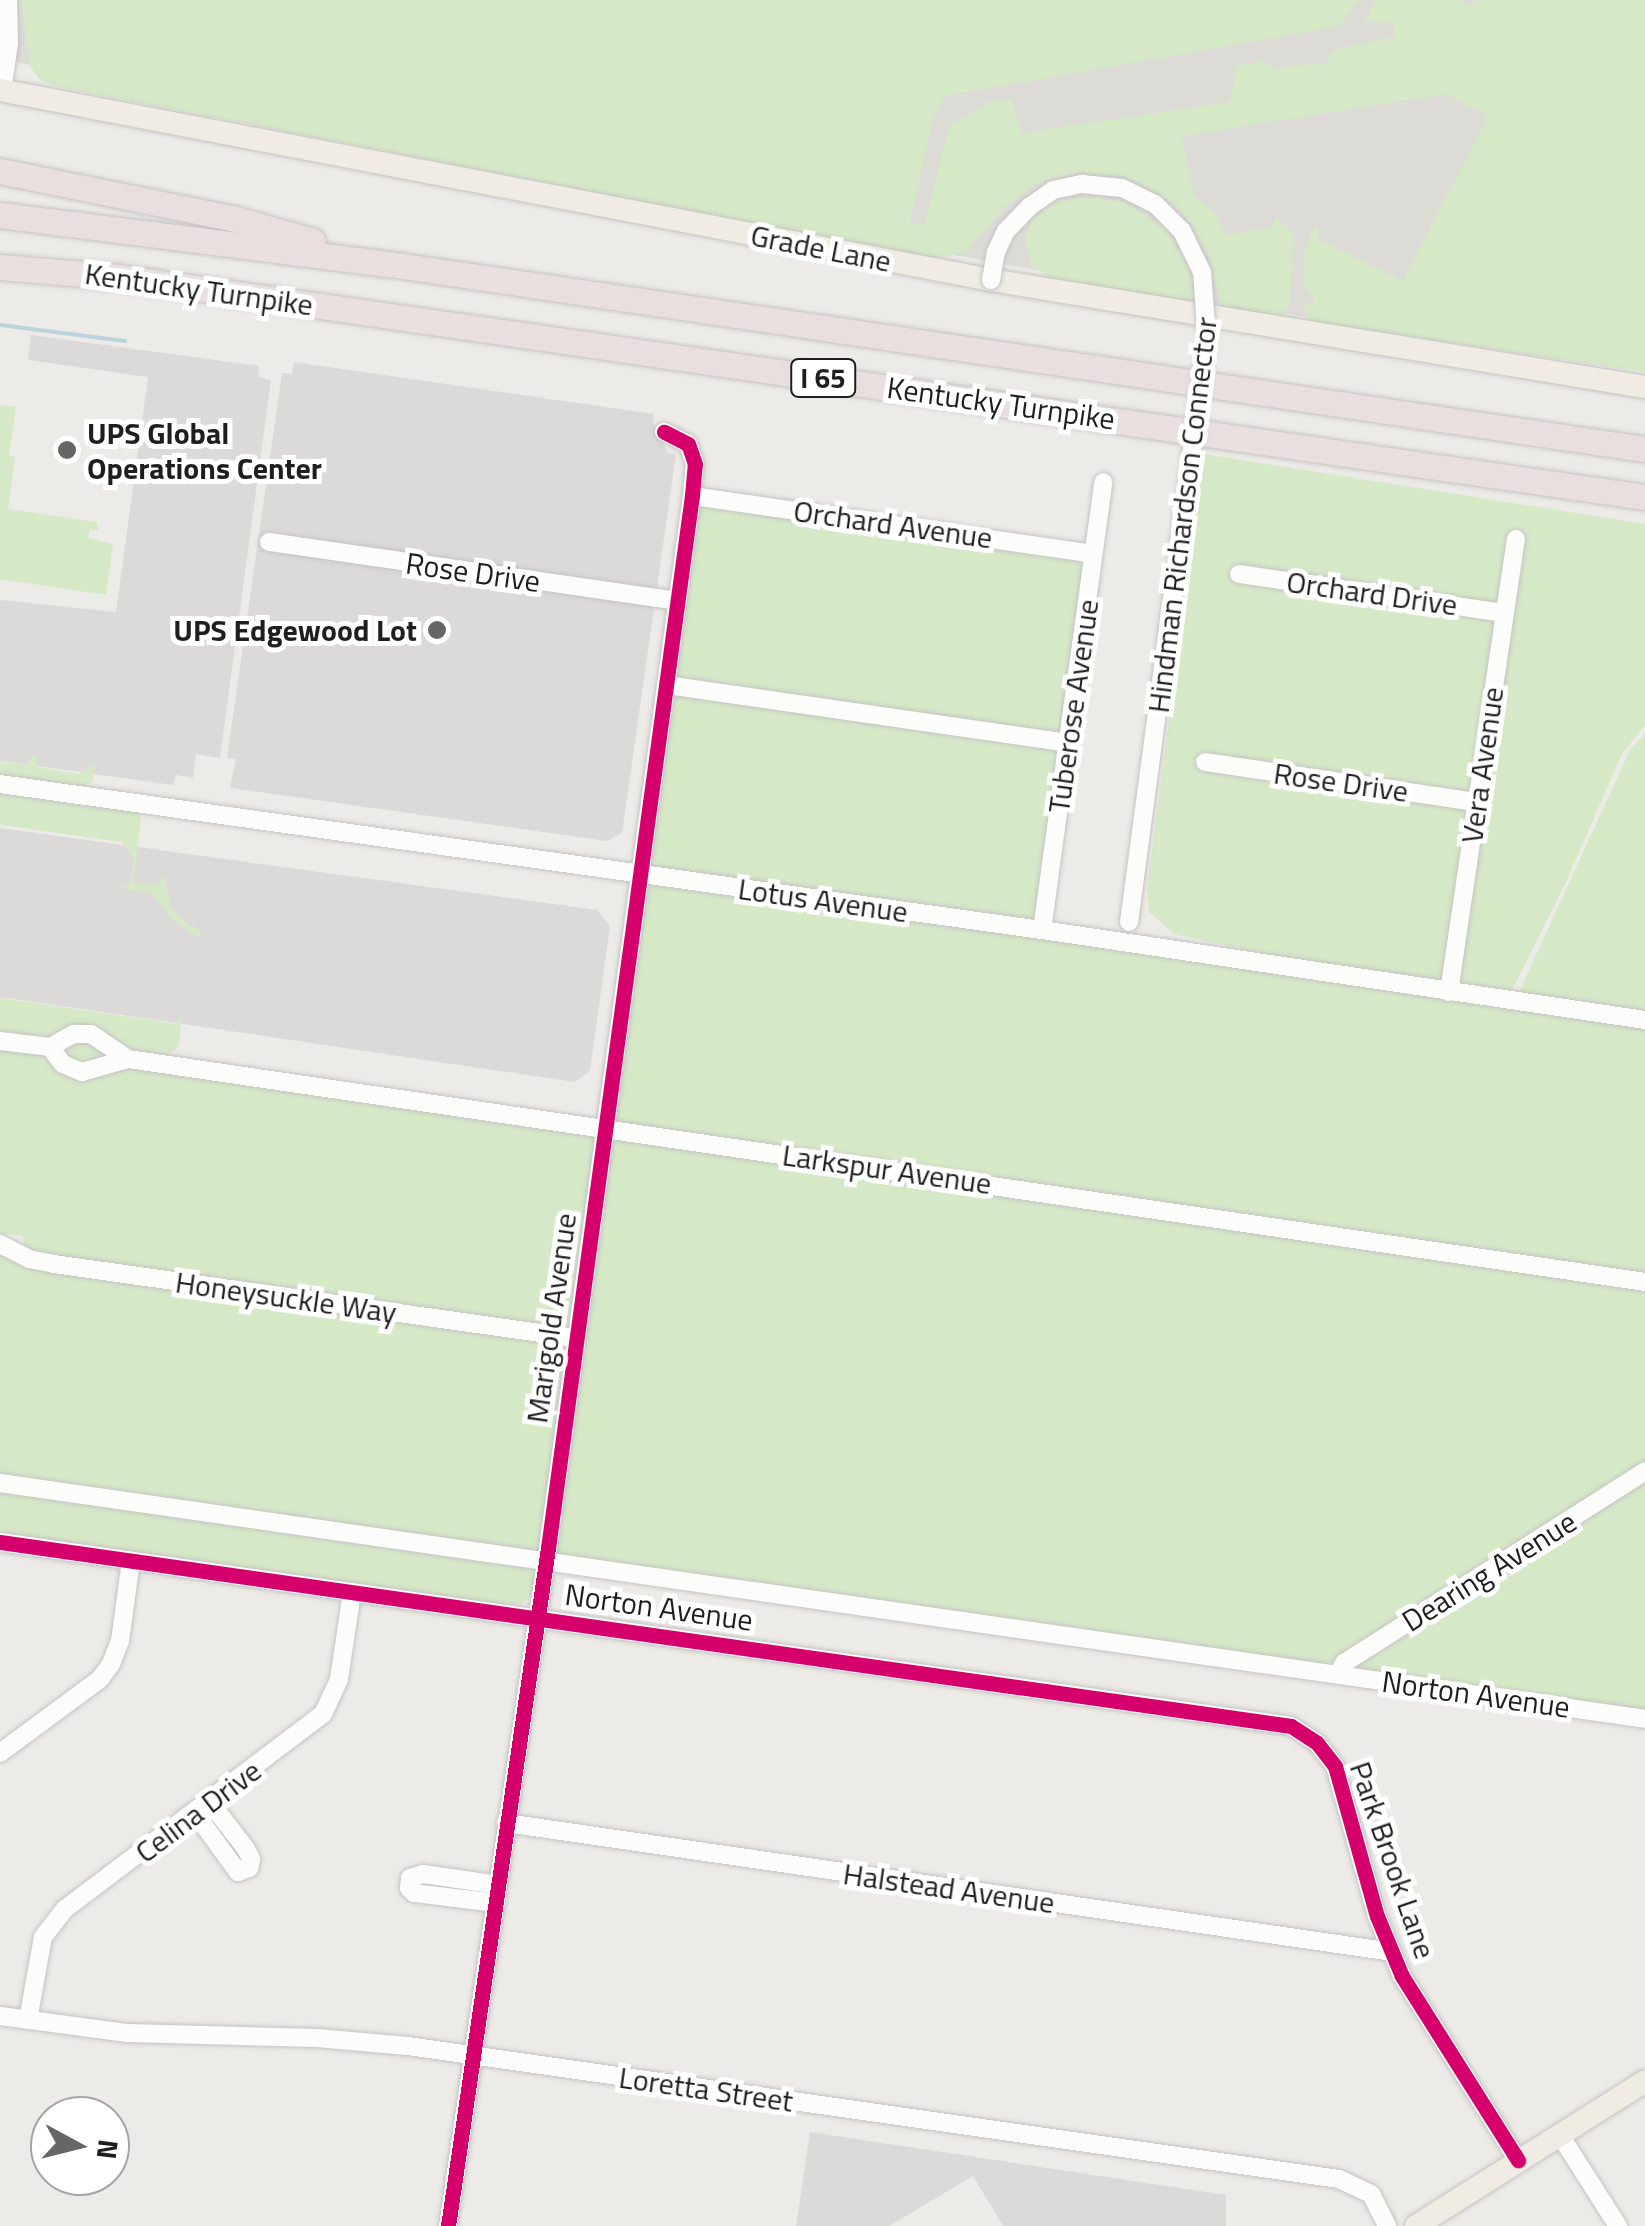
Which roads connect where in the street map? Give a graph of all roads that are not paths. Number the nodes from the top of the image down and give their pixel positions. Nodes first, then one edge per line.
1 (8, 0) edge
2 (1, 90) edge
3 (0, 170) edge
4 (0, 216) edge
5 (390, 264) junction
6 (0, 267) edge
7 (991, 280) junction
8 (1645, 388) edge
9 (664, 432) dead end
10 (1645, 449) edge
11 (1103, 482) dead end
12 (692, 496) junction
13 (1645, 497) edge
14 (1516, 539) dead end
15 (269, 542) dead end
16 (1094, 554) junction
17 (1240, 574) dead end
18 (678, 602) junction
19 (1504, 613) junction
20 (666, 685) junction
21 (1068, 743) junction
22 (1205, 762) dead end
23 (0, 784) edge
24 (1477, 802) junction
25 (640, 875) junction
26 (1042, 930) junction
27 (1126, 942) junction
28 (1449, 992) junction
29 (1645, 1020) edge
30 (0, 1041) edge
31 (50, 1047) junction
32 (128, 1059) junction
33 (605, 1128) junction
34 (0, 1244) edge
35 (1645, 1282) edge
36 (576, 1338) junction
37 (1645, 1472) edge
38 (0, 1483) edge
39 (0, 1542) edge
40 (132, 1561) junction
41 (546, 1561) junction
42 (352, 1592) junction
43 (536, 1617) junction
44 (1338, 1674) junction
45 (1250, 1717) joint
46 (1645, 1719) edge
47 (0, 1753) edge
48 (506, 1824) junction
49 (1392, 1952) junction
50 (0, 2016) edge
51 (28, 2020) junction
52 (473, 2055) junction
53 (1645, 2081) edge
54 (1560, 2135) junction
55 (1518, 2160) junction
56 (448, 2226) edge
57 (1387, 2226) edge
58 (1416, 2226) edge
59 (1618, 2226) edge

1 - 2 street
2 - 7 main road, Grade Lane
3 - 5 highway
4 - 5 highway, I 65
5 - 10 highway, I 65
6 - 13 highway, Kentucky Turnpike / I 65
7 - 8 main road, Grade Lane
7 - 27 street, Hindman Richardson Connector, bridge
9 - 12 street, Marigold Avenue
11 - 16 street, Tuberose Avenue
12 - 16 street, Orchard Avenue
12 - 18 street, Marigold Avenue
14 - 19 street, Vera Avenue
15 - 18 street, Rose Drive
16 - 21 street, Tuberose Avenue
17 - 19 street, Orchard Drive
18 - 20 street, Marigold Avenue
19 - 24 street, Vera Avenue
20 - 21 street
20 - 25 street, Marigold Avenue
21 - 26 street, Tuberose Avenue
22 - 24 street, Rose Drive
23 - 25 street, Lotus Avenue
24 - 28 street, Vera Avenue
25 - 26 street, Lotus Avenue
25 - 33 street, Marigold Avenue
26 - 27 street, Lotus Avenue
27 - 28 street, Lotus Avenue
28 - 29 street, Lotus Avenue
30 - 31 street, Larkspur Avenue
31 - 32 street, Larkspur Avenue
31 - 32 street, Larkspur Avenue
32 - 33 street, Larkspur Avenue
33 - 35 street, Larkspur Avenue
33 - 36 street, Marigold Avenue
34 - 36 street, Honeysuckle Way
36 - 41 street, Marigold Avenue
37 - 44 street, Dearing Avenue
38 - 41 street, Norton Avenue
39 - 40 street, Norton Avenue
40 - 42 street, Norton Avenue
40 - 47 street
41 - 43 street, Marigold Avenue
41 - 44 street, Norton Avenue
42 - 43 street, Norton Avenue
42 - 51 street, Celina Drive
43 - 45 street, Norton Avenue
43 - 48 street, Marigold Avenue
44 - 46 street, Norton Avenue
45 - 49 street, Park Brook Lane
48 - 49 street, Halstead Avenue
48 - 52 street, Marigold Avenue
49 - 55 street, Park Brook Lane
50 - 51 street, Loretta Street
51 - 52 street, Loretta Street
52 - 56 street, Marigold Avenue
52 - 57 street, Loretta Street
53 - 54 main road
54 - 55 main road
54 - 59 street
55 - 58 main road

